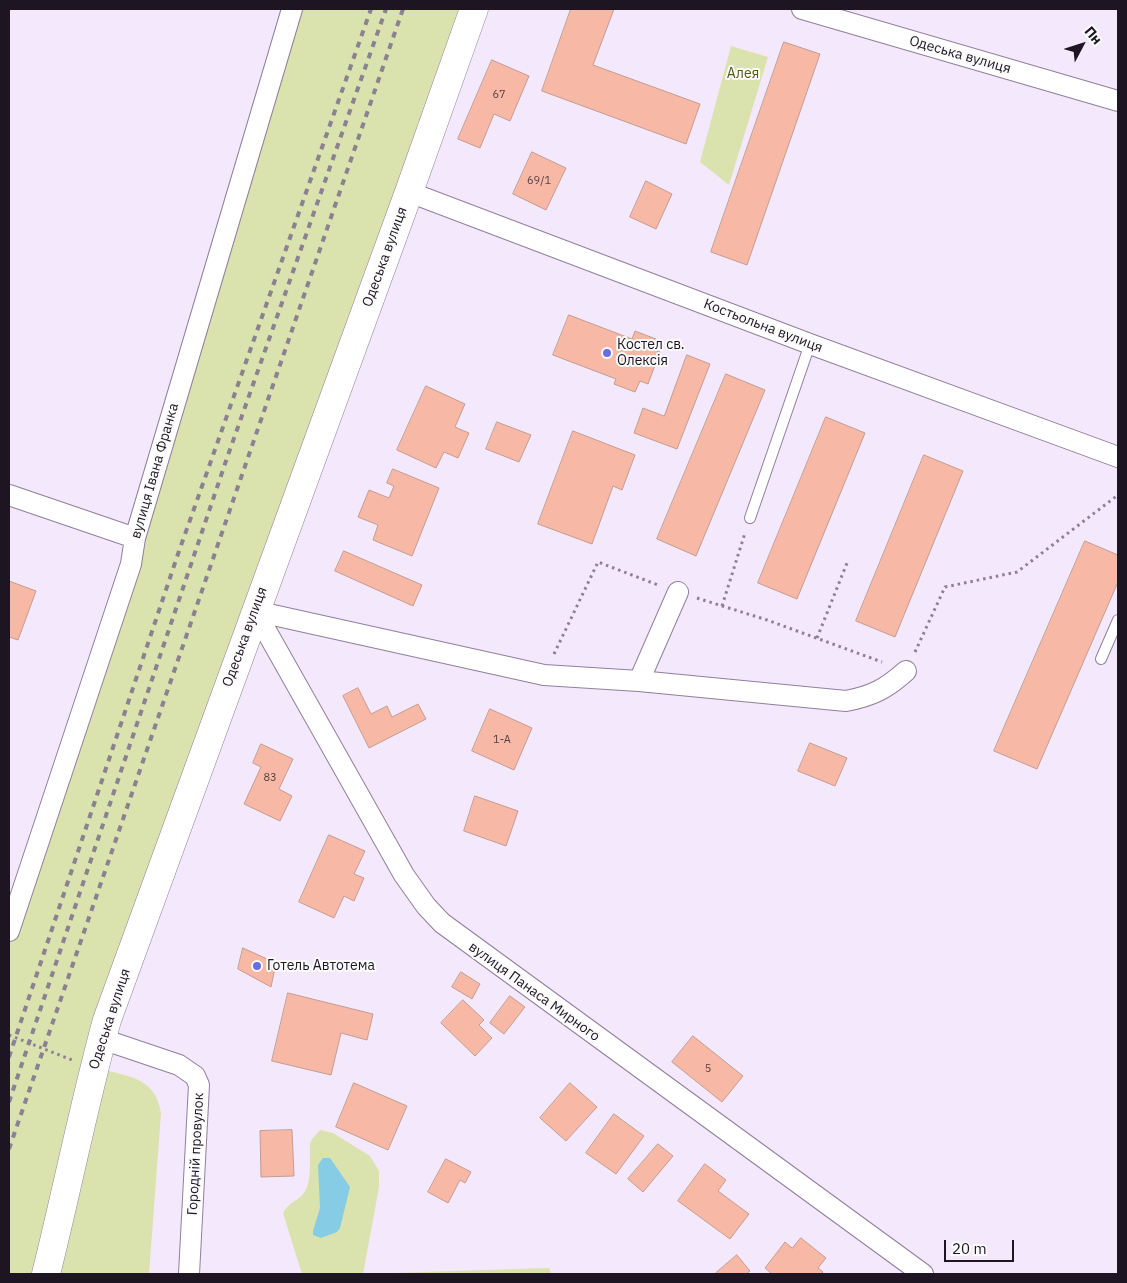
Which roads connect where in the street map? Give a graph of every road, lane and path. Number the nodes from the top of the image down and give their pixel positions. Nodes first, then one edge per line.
1 (292, 9) edge
2 (474, 9) edge
3 (802, 9) edge
4 (1118, 101) edge
5 (409, 192) junction
6 (810, 344) junction
7 (1118, 457) edge
8 (9, 494) edge
9 (1118, 495) edge
10 (750, 518) joint
11 (135, 538) junction
12 (847, 563) dead end
13 (678, 592) junction
14 (722, 606) junction
15 (255, 611) junction
16 (1118, 620) edge
17 (816, 638) junction
18 (1101, 659) dead end
19 (906, 671) junction
20 (544, 675) junction
21 (640, 682) junction
22 (9, 931) edge
23 (9, 1034) edge
24 (102, 1038) junction
25 (94, 1067) junction
26 (46, 1274) edge
27 (189, 1274) edge
28 (923, 1274) edge

1 - 11 street, вулиця Івана Франка
2 - 5 main road, Одеська вулиця
3 - 4 street, Одеська вулиця
5 - 6 street, Костьольна вулиця
5 - 15 main road, Одеська вулиця
6 - 7 street, Костьольна вулиця
6 - 10 lane
8 - 11 street
9 - 19 path
10 - 14 path
11 - 22 street, вулиця Івана Франка
12 - 17 path
13 - 14 path
13 - 20 path
13 - 21 street
14 - 17 path
15 - 20 street
15 - 24 main road, Одеська вулиця
15 - 28 street, вулиця Панаса Мирного
16 - 18 lane
17 - 19 path
19 - 21 street
20 - 21 street
23 - 25 path
24 - 25 main road, Одеська вулиця
24 - 27 street, Городній провулок
25 - 26 main road, Одеська вулиця

